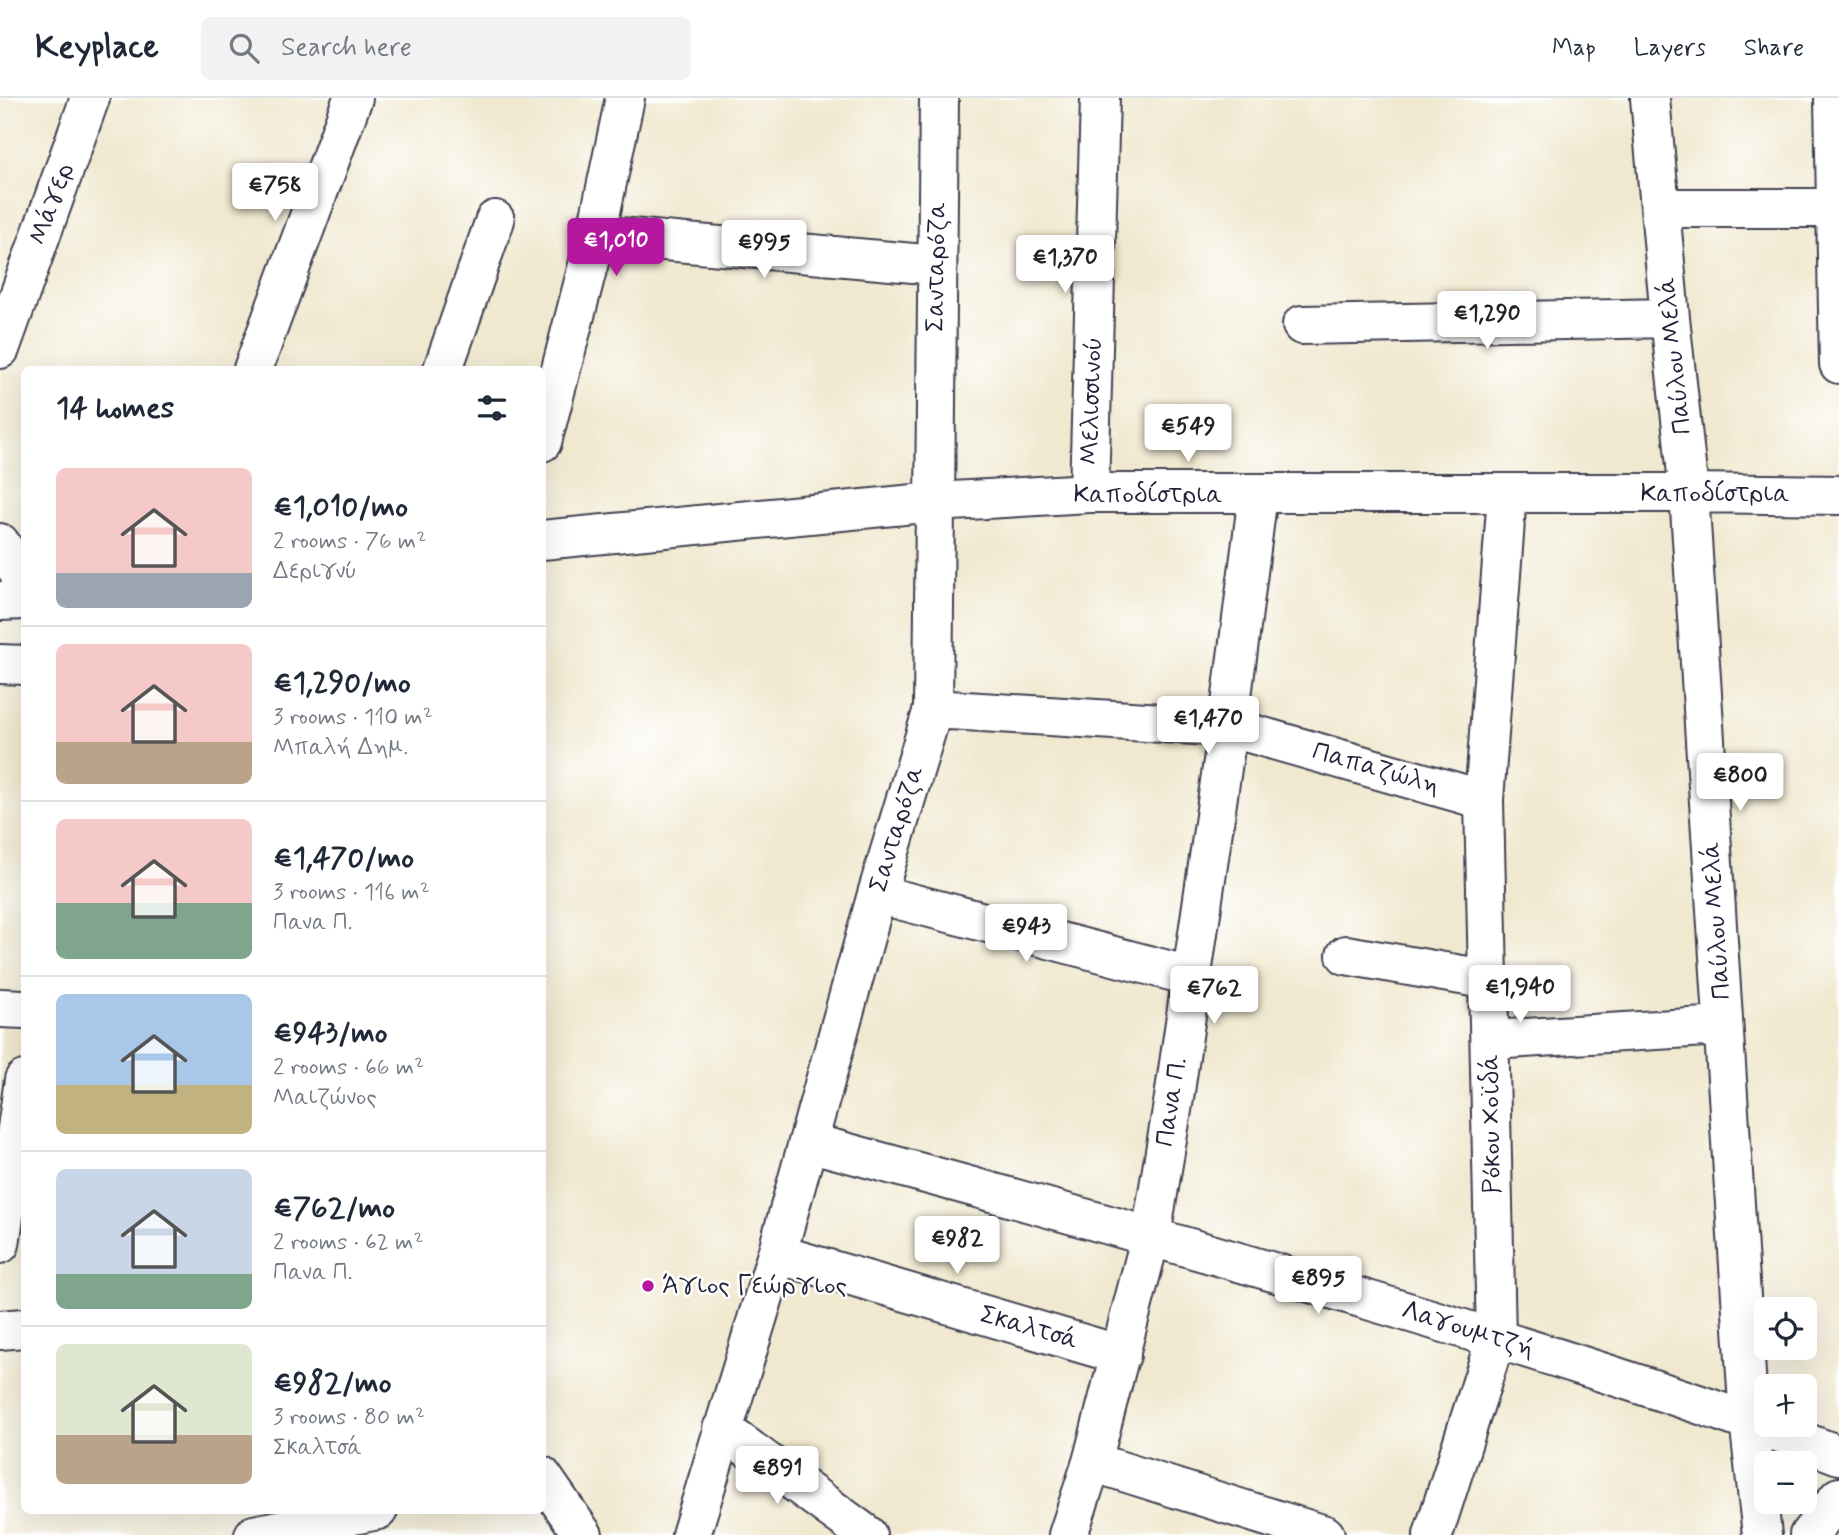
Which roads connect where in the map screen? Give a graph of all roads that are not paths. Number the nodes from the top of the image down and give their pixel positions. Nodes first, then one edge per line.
1 (90, 98) edge
2 (353, 98) edge
3 (625, 98) edge
4 (939, 98) edge
5 (1100, 98) edge
6 (1650, 98) edge
7 (1834, 98) edge
8 (1661, 208) junction
9 (1838, 208) edge
10 (495, 220) dead end
11 (596, 235) junction
12 (936, 265) junction
13 (1670, 317) junction
14 (1302, 325) dead end
15 (0, 349) edge
16 (1839, 364) edge
17 (254, 366) edge
18 (444, 366) edge
19 (546, 427) edge
20 (1089, 493) junction
21 (1689, 493) junction
22 (1258, 495) junction
23 (1507, 495) junction
24 (1839, 495) edge
25 (935, 502) junction
26 (546, 540) edge
27 (0, 543) edge
28 (21, 575) edge
29 (21, 600) edge
30 (0, 601) edge
31 (0, 664) edge
32 (21, 665) edge
33 (933, 709) junction
34 (1228, 727) junction
35 (1485, 800) junction
36 (877, 894) junction
37 (1346, 955) dead end
38 (1190, 976) junction
39 (1490, 980) junction
40 (0, 1008) edge
41 (21, 1009) edge
42 (1723, 1026) junction
43 (1490, 1040) junction
44 (21, 1100) edge
45 (808, 1142) junction
46 (1151, 1235) junction
47 (0, 1244) edge
48 (777, 1254) junction
49 (21, 1328) edge
50 (0, 1330) edge
51 (1496, 1338) junction
52 (1121, 1355) junction
53 (1749, 1420) junction
54 (722, 1429) junction
55 (1839, 1455) edge
56 (1092, 1462) junction
57 (546, 1482) edge
58 (1839, 1497) edge
59 (371, 1520) edge
60 (254, 1535) edge
61 (583, 1535) edge
62 (691, 1535) edge
63 (867, 1535) edge
64 (1068, 1535) edge
65 (1325, 1535) edge
66 (1433, 1535) edge
67 (1762, 1535) edge
68 (1810, 1535) edge

1 - 15 street, Μάγερ
2 - 17 street
3 - 11 street
4 - 12 street, Σανταρόζα
5 - 20 street, Μελισσινού
6 - 8 street, Παύλου Μελά
7 - 9 street
8 - 9 street
8 - 13 street, Παύλου Μελά
9 - 16 street
10 - 18 street
11 - 12 street
11 - 19 street
12 - 25 street, Σανταρόζα
13 - 14 street
13 - 21 street, Παύλου Μελά
20 - 22 street, Καποδίστρια
20 - 25 street, Καποδίστρια
21 - 23 street, Καποδίστρια
21 - 24 street, Καποδίστρια
21 - 42 street, Παύλου Μελά
22 - 23 street, Καποδίστρια
22 - 34 street, Πανα Π.
23 - 35 street, Ρόκου Χοϊδά
25 - 26 street, Καποδίστρια
25 - 33 street, Σανταρόζα
27 - 28 street
29 - 30 street
31 - 32 street
33 - 34 street, Παπαζώλη
33 - 36 street, Σανταρόζα
34 - 35 street, Παπαζώλη
34 - 38 street, Πανα Π.
35 - 39 street, Ρόκου Χοϊδά
36 - 38 street
36 - 45 street, Σανταρόζα
37 - 39 street
38 - 46 street, Πανα Π.
39 - 43 street, Ρόκου Χοϊδά
40 - 41 street
42 - 43 street
42 - 53 street, Παύλου Μελά
43 - 51 street, Ρόκου Χοϊδά
44 - 47 street
45 - 46 street, Λαγουμτζή
45 - 48 street, Σανταρόζα
46 - 51 street, Λαγουμτζή
46 - 52 street, Πανα Π.
48 - 52 street, Σκαλτσά
48 - 54 street, Σανταρόζα
49 - 50 street
51 - 53 street, Λαγουμτζή
51 - 66 street, Ρόκου Χοϊδά
52 - 56 street, Πανα Π.
53 - 55 street, Λαγουμτζή
53 - 67 street, Παύλου Μελά
54 - 62 street, Σανταρόζα
54 - 63 street
56 - 64 street, Πανα Π.
56 - 65 street
57 - 61 street
58 - 68 street
59 - 60 street

